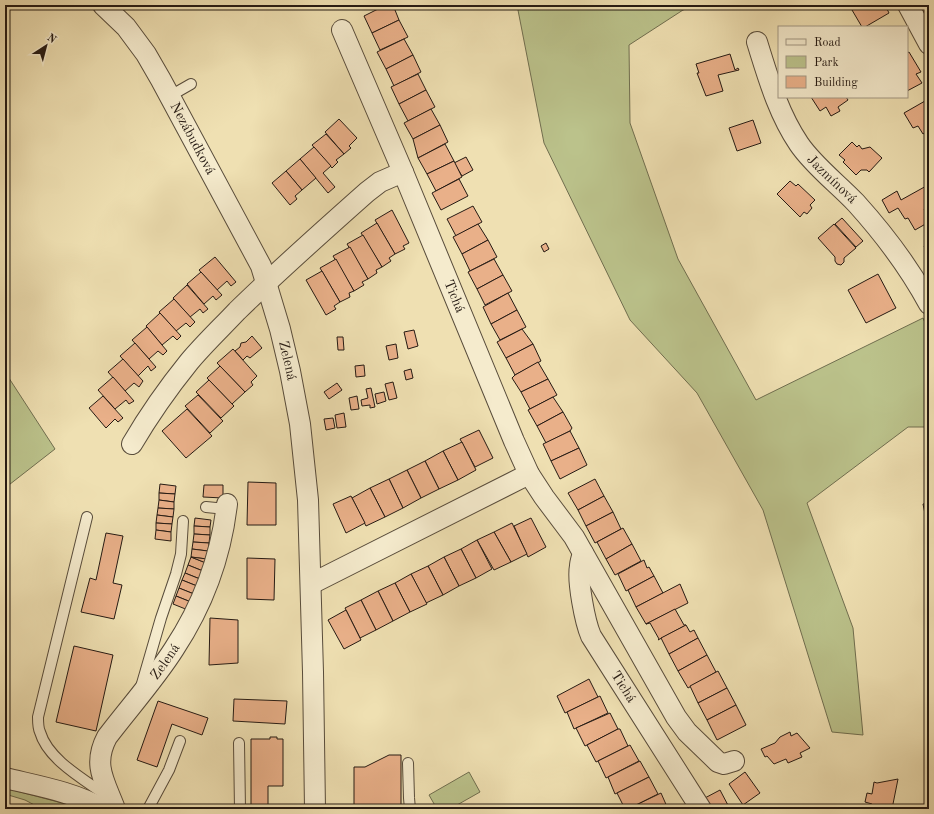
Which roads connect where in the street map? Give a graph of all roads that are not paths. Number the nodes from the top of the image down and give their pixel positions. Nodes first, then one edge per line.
1 (103, 5) edge
2 (908, 5) edge
3 (342, 30) dead end
4 (757, 42) dead end
5 (929, 44) edge
6 (191, 84) dead end
7 (170, 96) junction
8 (403, 172) junction
9 (267, 282) junction
10 (929, 304) edge
11 (132, 444) dead end
12 (529, 474) junction
13 (226, 506) joint
14 (206, 507) dead end
15 (87, 517) dead end
16 (183, 521) dead end
17 (583, 554) junction
18 (310, 584) junction
19 (139, 696) junction
20 (180, 741) dead end
21 (239, 742) dead end
22 (734, 761) dead end
23 (408, 763) dead end
24 (5, 778) edge
25 (110, 806) edge
26 (148, 809) edge
27 (240, 809) edge
28 (315, 809) edge
29 (410, 809) edge
30 (701, 809) edge

1 - 7 street, Nezábudková
2 - 5 street
3 - 8 street, Tichá
4 - 10 street, Jazmínová
6 - 7 lane
7 - 9 street, Nezábudková
8 - 9 street
8 - 12 street, Tichá
9 - 11 street
9 - 18 street, Zelená
12 - 17 street, Tichá
12 - 18 street
13 - 14 lane
13 - 19 street, Zelená
15 - 25 lane
16 - 19 lane
17 - 22 street, Tichá
17 - 30 street, Tichá
18 - 28 street, Zelená
19 - 25 street, Zelená
20 - 26 lane
21 - 27 lane
23 - 29 lane
24 - 25 street

